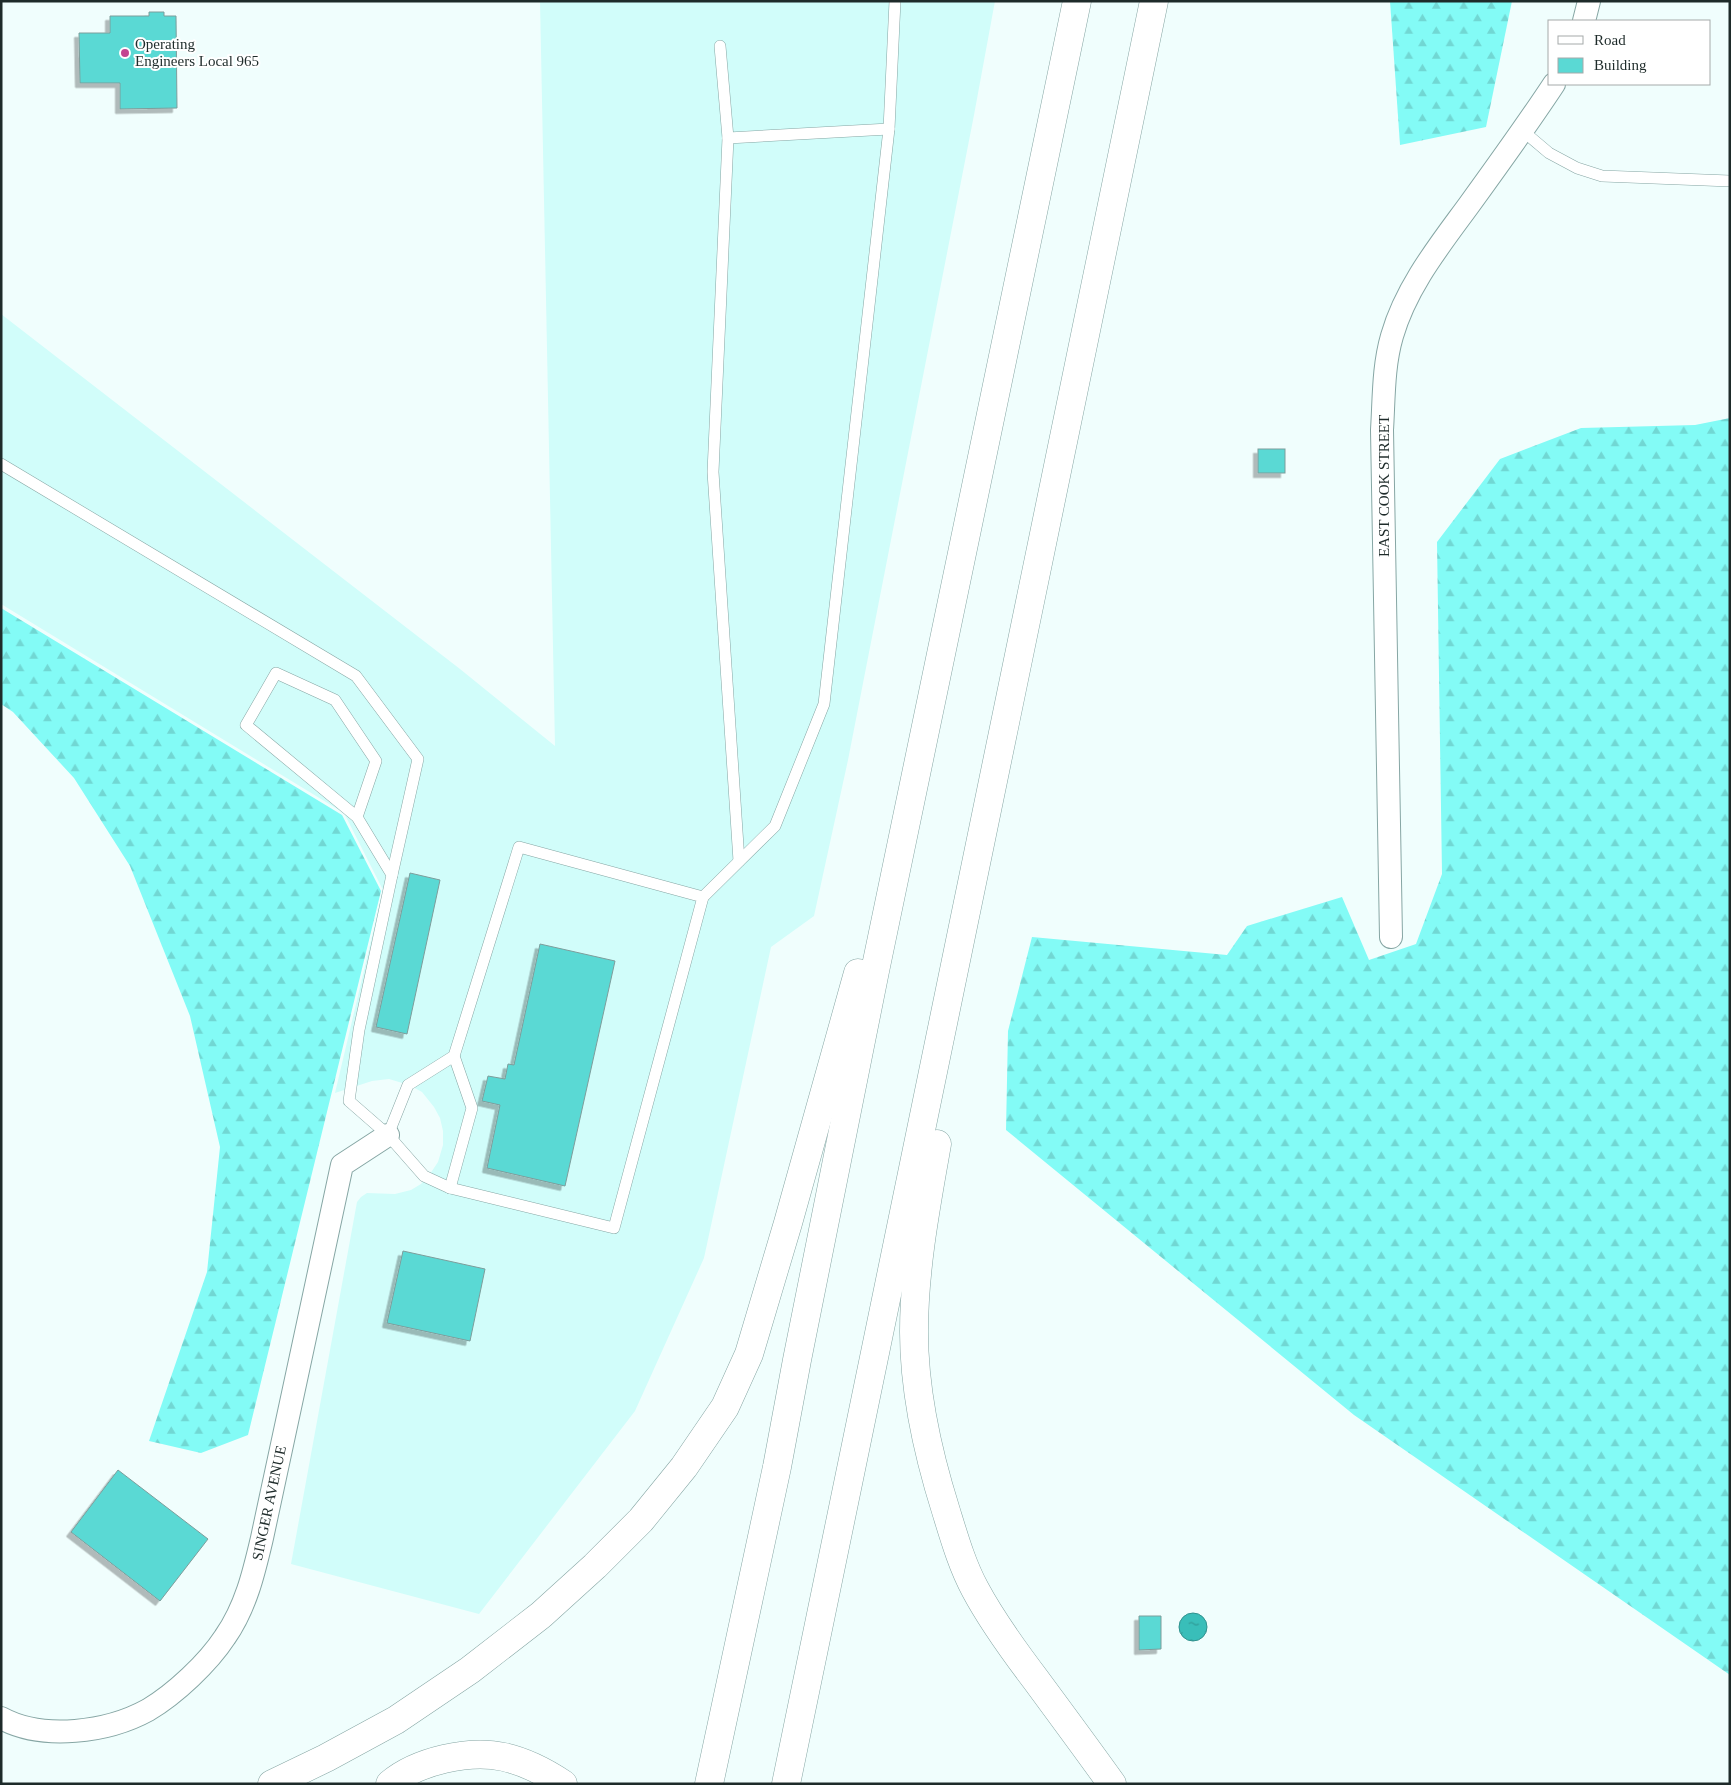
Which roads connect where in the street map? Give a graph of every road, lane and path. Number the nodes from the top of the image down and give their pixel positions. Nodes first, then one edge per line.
1 (896, 1) edge
2 (1077, 1) edge
3 (1154, 1) edge
4 (1589, 1) edge
5 (1584, 20) edge
6 (720, 46) dead end
7 (1553, 85) edge
8 (888, 129) junction
9 (1523, 131) junction
10 (728, 138) junction
11 (1730, 181) edge
12 (1, 464) edge
13 (926, 731) junction
14 (357, 817) junction
15 (740, 861) junction
16 (392, 875) junction
17 (703, 897) junction
18 (963, 924) junction
19 (1391, 937) dead end
20 (454, 1056) junction
21 (388, 1135) junction
22 (450, 1188) junction
23 (1, 1718) edge
24 (272, 1784) edge
25 (390, 1784) edge
26 (563, 1784) edge
27 (709, 1784) edge
28 (786, 1784) edge
29 (1112, 1784) edge

1 - 8 lane
2 - 13 highway
3 - 18 highway
4 - 5 street
6 - 10 lane
7 - 9 street, EAST COOK STREET
8 - 10 lane
8 - 15 lane
9 - 11 lane
9 - 19 street, EAST COOK STREET
10 - 15 lane
12 - 16 lane
13 - 24 highway
13 - 27 highway
14 - 14 lane
14 - 16 lane
15 - 17 lane
16 - 21 lane
17 - 20 lane
17 - 22 lane
18 - 28 highway
18 - 29 highway
20 - 21 lane
20 - 22 lane
21 - 22 lane
21 - 23 street, SINGER AVENUE
25 - 26 highway

